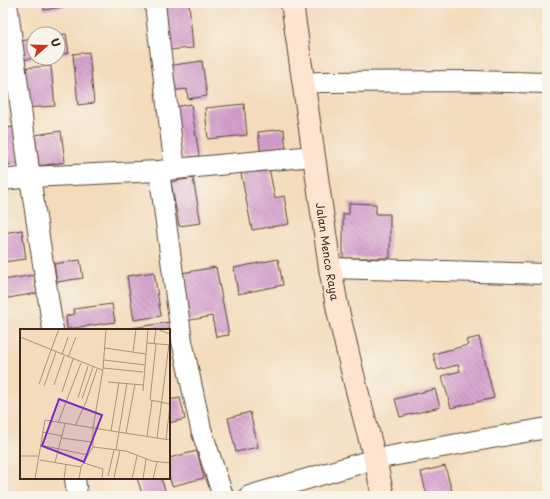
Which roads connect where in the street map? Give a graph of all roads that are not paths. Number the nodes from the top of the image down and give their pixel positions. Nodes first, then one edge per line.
1 (7, 3) edge
2 (155, 3) edge
3 (292, 3) edge
4 (304, 83) junction
5 (547, 83) edge
6 (314, 156) junction
7 (167, 170) junction
8 (30, 177) junction
9 (3, 180) edge
10 (330, 268) junction
11 (547, 274) edge
12 (53, 329) edge
13 (547, 428) edge
14 (375, 459) junction
15 (75, 479) edge
16 (77, 496) edge
17 (224, 496) edge
18 (249, 496) edge
19 (384, 496) edge

1 - 8 street
2 - 7 street
3 - 4 street, Jalan Menco Raya
4 - 5 street
4 - 6 street, Jalan Menco Raya
6 - 7 street
6 - 10 street, Jalan Menco Raya
7 - 8 street
7 - 17 street
8 - 9 street
8 - 12 street
10 - 11 street
10 - 14 street, Jalan Menco Raya
13 - 14 street
14 - 18 street
14 - 19 street, Jalan Menco Raya
15 - 16 street

